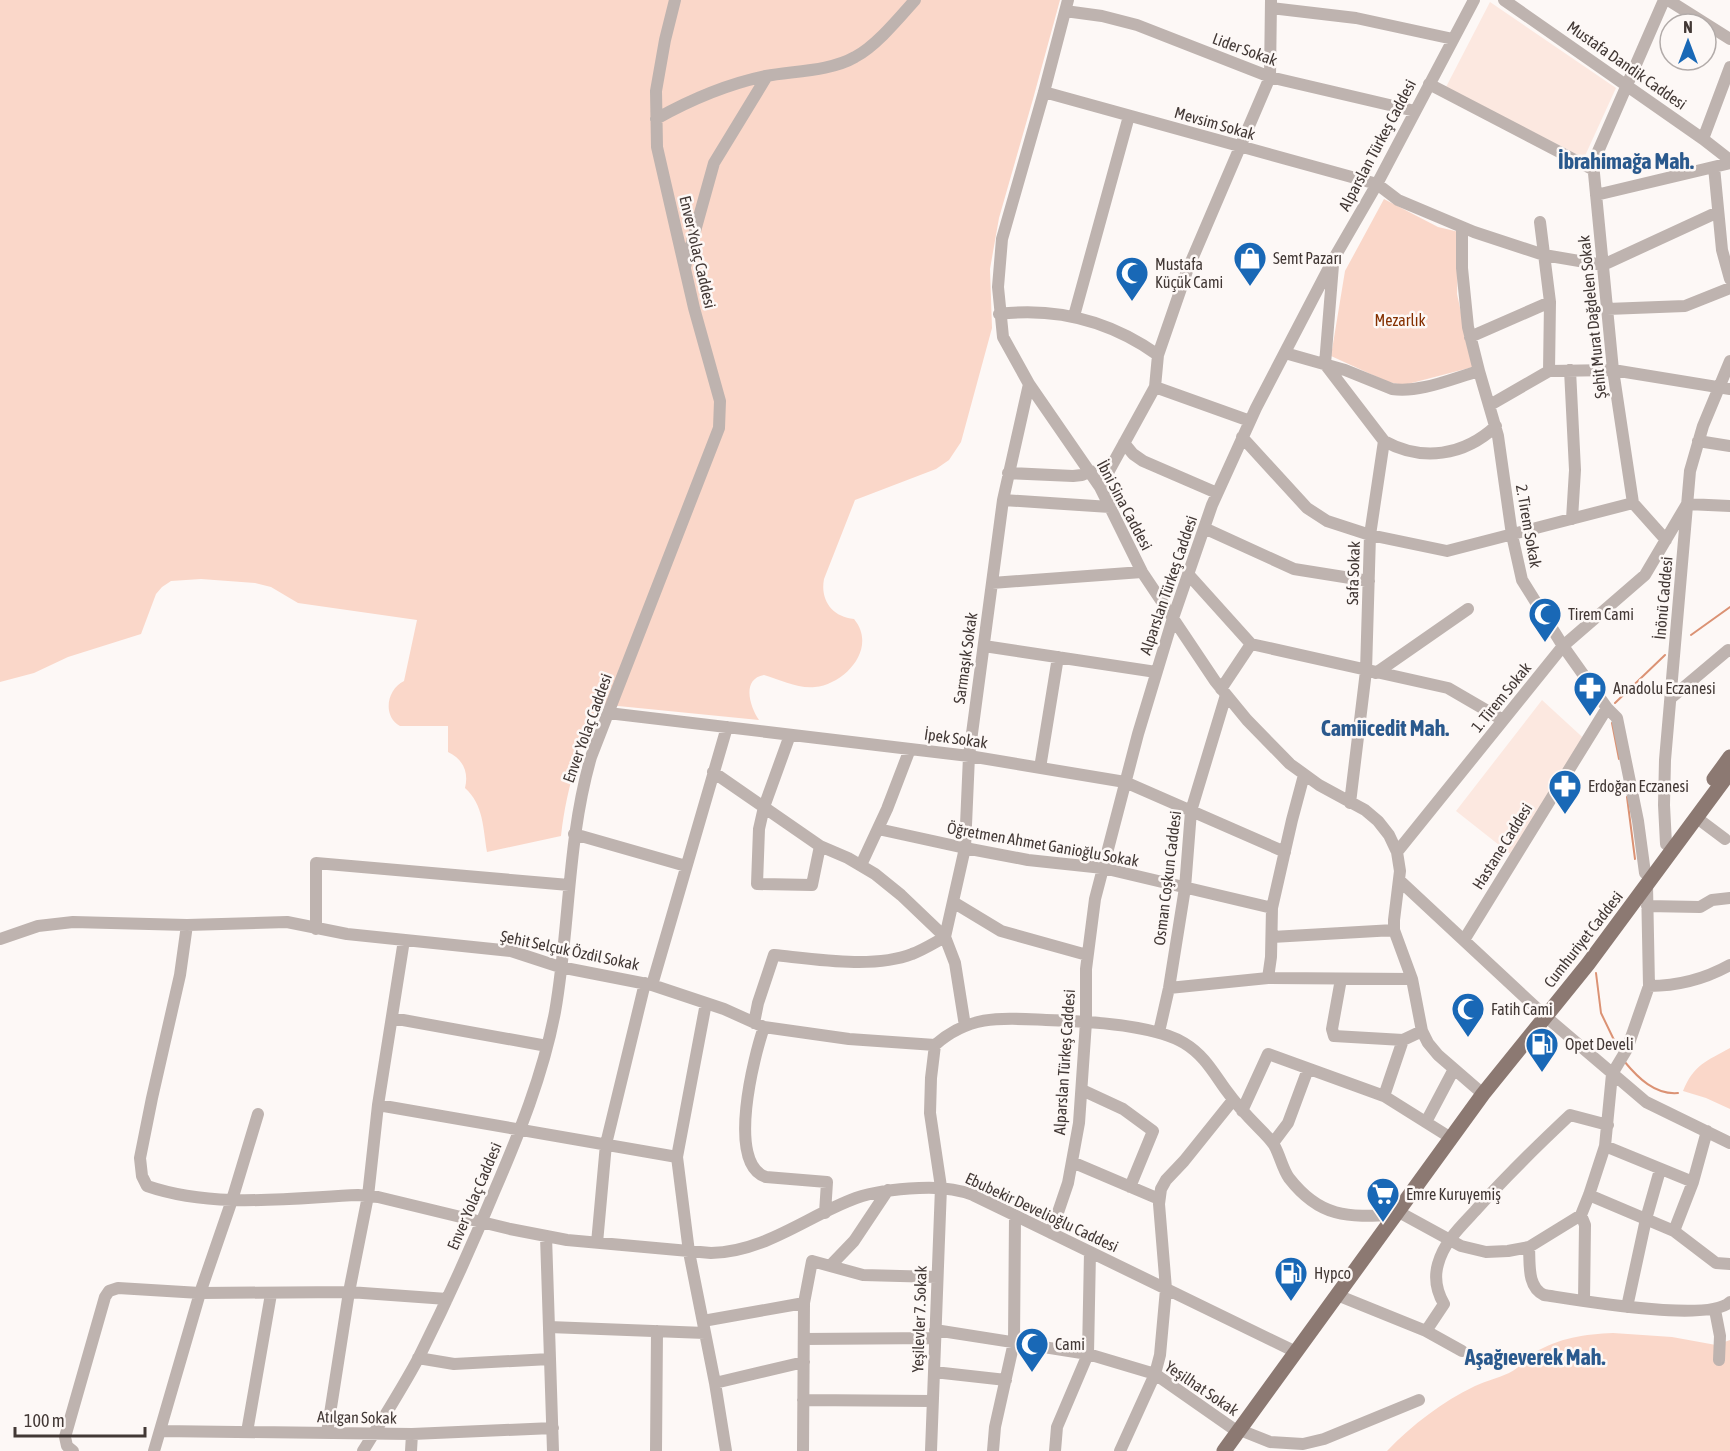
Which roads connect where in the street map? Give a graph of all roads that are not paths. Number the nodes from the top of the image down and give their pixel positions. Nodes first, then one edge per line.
1 (675, 0) edge
2 (915, 0) edge
3 (1474, 0) edge
4 (1504, 0) edge
5 (1666, 0) edge
6 (1271, 4) edge
7 (1067, 5) edge
8 (1453, 39) junction
9 (1730, 39) edge
10 (1730, 67) edge
11 (767, 76) junction
12 (1270, 77) junction
13 (1429, 84) junction
14 (1626, 84) junction
15 (1044, 92) junction
16 (1415, 111) junction
17 (1129, 116) junction
18 (656, 119) junction
19 (1703, 138) junction
20 (1241, 147) junction
21 (1730, 161) edge
22 (1714, 166) junction
23 (1594, 170) junction
24 (1377, 184) junction
25 (1596, 195) junction
26 (1718, 212) junction
27 (1540, 222) dead end
28 (1462, 228) junction
29 (1544, 255) junction
30 (1333, 260) junction
31 (1603, 265) junction
32 (685, 268) junction
33 (1730, 279) edge
34 (1730, 288) edge
35 (1550, 302) junction
36 (1607, 309) junction
37 (999, 314) junction
38 (1074, 316) junction
39 (1470, 337) junction
40 (1285, 353) junction
41 (1158, 355) junction
42 (1730, 361) edge
43 (1325, 364) junction
44 (1570, 370) junction
45 (1613, 370) junction
46 (1479, 371) junction
47 (1549, 371) junction
48 (1029, 384) junction
49 (1155, 387) junction
50 (1725, 388) edge
51 (1490, 405) junction
52 (1250, 421) junction
53 (1496, 426) junction
54 (1242, 437) junction
55 (1384, 441) junction
56 (1698, 441) junction
57 (1124, 443) junction
58 (1730, 446) edge
59 (1091, 471) junction
60 (1008, 473) junction
61 (1100, 487) junction
62 (1217, 493) junction
63 (1003, 500) junction
64 (1633, 503) junction
65 (1687, 504) junction
66 (1730, 506) edge
67 (1110, 507) junction
68 (1572, 519) junction
69 (1204, 528) junction
70 (1370, 535) junction
71 (1512, 535) junction
72 (1666, 540) junction
73 (1142, 572) junction
74 (1188, 573) junction
75 (1369, 581) junction
76 (992, 583) junction
77 (1468, 609) dead end
78 (1173, 618) junction
79 (1251, 644) junction
80 (984, 646) junction
81 (1563, 646) junction
82 (1730, 651) edge
83 (1058, 657) junction
84 (1156, 672) junction
85 (1371, 672) junction
86 (1224, 692) junction
87 (1671, 698) junction
88 (1607, 708) junction
89 (608, 713) junction
90 (1503, 720) junction
91 (726, 727) junction
92 (789, 735) junction
93 (910, 749) junction
94 (969, 756) junction
95 (1730, 757) edge
96 (1040, 768) junction
97 (713, 772) junction
98 (1730, 772) edge
99 (1304, 775) junction
100 (1125, 782) junction
101 (1350, 803) junction
102 (764, 807) junction
103 (1191, 811) junction
104 (1697, 818) junction
105 (878, 829) junction
106 (574, 834) junction
107 (1725, 839) dead end
108 (1666, 844) junction
109 (820, 846) junction
110 (964, 848) junction
111 (1285, 852) junction
112 (1397, 852) junction
113 (861, 865) junction
114 (686, 866) junction
115 (1103, 868) junction
116 (1646, 879) junction
117 (1400, 880) junction
118 (569, 885) junction
119 (1185, 888) junction
120 (1730, 898) edge
121 (953, 902) junction
122 (1647, 906) junction
123 (1272, 908) junction
124 (187, 925) junction
125 (316, 929) junction
126 (1394, 930) junction
127 (945, 937) junction
128 (1272, 937) junction
129 (0, 939) edge
130 (404, 940) junction
131 (1464, 940) junction
132 (1087, 955) junction
133 (1730, 965) edge
134 (560, 967) junction
135 (1268, 978) junction
136 (1341, 979) junction
137 (1412, 979) junction
138 (648, 984) junction
139 (1649, 986) junction
140 (1169, 988) junction
141 (706, 1003) junction
142 (1545, 1016) junction
143 (392, 1018) junction
144 (1086, 1022) junction
145 (759, 1025) junction
146 (965, 1026) junction
147 (1422, 1031) junction
148 (1159, 1032) junction
149 (1403, 1040) junction
150 (935, 1045) junction
151 (547, 1046) junction
152 (1308, 1069) junction
153 (1454, 1069) junction
154 (1612, 1074) junction
155 (1082, 1090) junction
156 (1483, 1094) junction
157 (1384, 1096) junction
158 (1233, 1100) junction
159 (378, 1105) junction
160 (1242, 1111) junction
161 (258, 1114) dead end
162 (1426, 1122) junction
163 (1608, 1125) junction
164 (520, 1131) junction
165 (1707, 1131) junction
166 (1451, 1138) junction
167 (1273, 1143) junction
168 (1730, 1143) edge
169 (606, 1144) junction
170 (1605, 1146) junction
171 (677, 1157) junction
172 (1072, 1162) junction
173 (1660, 1170) junction
174 (1693, 1182) junction
175 (1130, 1186) junction
176 (941, 1187) junction
177 (888, 1190) junction
178 (1589, 1195) junction
179 (368, 1196) junction
180 (1159, 1199) junction
181 (232, 1200) junction
182 (825, 1212) junction
183 (1395, 1213) junction
184 (1581, 1215) junction
185 (1015, 1216) junction
186 (1646, 1219) junction
187 (482, 1222) junction
188 (1674, 1231) junction
189 (1051, 1233) junction
190 (546, 1236) junction
191 (1448, 1240) junction
192 (597, 1243) junction
193 (1529, 1247) junction
194 (689, 1252) junction
195 (1090, 1252) junction
196 (1730, 1264) edge
197 (830, 1266) junction
198 (937, 1277) junction
199 (1166, 1289) junction
200 (349, 1292) junction
201 (200, 1293) junction
202 (271, 1294) junction
203 (1337, 1295) junction
204 (447, 1299) junction
205 (1584, 1301) junction
206 (1730, 1302) edge
207 (804, 1303) junction
208 (1628, 1307) junction
209 (1715, 1310) junction
210 (549, 1327) junction
211 (704, 1327) junction
212 (657, 1331) junction
213 (1426, 1331) junction
214 (935, 1334) junction
215 (804, 1339) junction
216 (1014, 1342) junction
217 (1462, 1351) dead end
218 (1296, 1352) junction
219 (1088, 1354) junction
220 (418, 1358) junction
221 (550, 1359) junction
222 (1719, 1360) dead end
223 (804, 1362) junction
224 (934, 1372) junction
225 (1155, 1374) junction
226 (1006, 1380) junction
227 (716, 1383) junction
228 (803, 1400) junction
229 (1419, 1400) dead end
230 (932, 1401) junction
231 (553, 1428) junction
232 (160, 1431) junction
233 (1239, 1431) junction
234 (247, 1432) junction
235 (327, 1433) junction
236 (374, 1434) junction
237 (412, 1434) junction
238 (69, 1447) edge
239 (154, 1451) edge
240 (363, 1451) edge
241 (411, 1451) edge
242 (553, 1451) edge
243 (656, 1451) edge
244 (726, 1451) edge
245 (803, 1451) edge
246 (930, 1451) edge
247 (993, 1451) edge
248 (1055, 1451) edge
249 (1120, 1451) edge
250 (1224, 1451) edge

1 - 18 street, Enver Yolaç Caddesi
2 - 11 street
3 - 8 street, Alparslan Türkeş Caddesi
4 - 14 street, Mustafa Dandik Caddesi
5 - 9 street
5 - 14 street, Şehit Murat Dağdelen Sokak
6 - 8 street
6 - 12 street
7 - 12 street, Lider Sokak
7 - 15 street, İbni Sina Caddesi
8 - 13 street, Alparslan Türkeş Caddesi
10 - 19 street
11 - 18 street
11 - 32 street
12 - 16 street, Lider Sokak
12 - 20 street
13 - 16 street, Alparslan Türkeş Caddesi
13 - 23 street
14 - 19 street, Mustafa Dandik Caddesi
14 - 23 street, Şehit Murat Dağdelen Sokak
15 - 17 street, Mevsim Sokak
15 - 37 street, İbni Sina Caddesi
16 - 24 street, Alparslan Türkeş Caddesi
17 - 20 street, Mevsim Sokak
17 - 38 street
18 - 32 street, Enver Yolaç Caddesi
19 - 21 street, Mustafa Dandik Caddesi
20 - 24 street, Mevsim Sokak
20 - 41 street
21 - 22 street
22 - 25 street
22 - 26 street
23 - 25 street, Şehit Murat Dağdelen Sokak
24 - 28 street
24 - 30 street, Alparslan Türkeş Caddesi
25 - 31 street, Şehit Murat Dağdelen Sokak
26 - 31 street
26 - 33 street
27 - 29 street
28 - 29 street
28 - 39 street, 2. Tirem Sokak
29 - 31 street
29 - 35 street
30 - 40 street, Alparslan Türkeş Caddesi
30 - 43 street
31 - 36 street, Şehit Murat Dağdelen Sokak
32 - 89 street, Enver Yolaç Caddesi
34 - 36 street
35 - 39 street
35 - 47 street
36 - 45 street, Şehit Murat Dağdelen Sokak
37 - 38 street
37 - 48 street, İbni Sina Caddesi
38 - 41 street
39 - 46 street, 2. Tirem Sokak
40 - 43 street
40 - 52 street, Alparslan Türkeş Caddesi
41 - 49 street
42 - 50 street, İnönü Caddesi
43 - 46 street
43 - 55 street
44 - 45 street
44 - 47 street
44 - 68 street
45 - 50 street
45 - 64 street, Şehit Murat Dağdelen Sokak
46 - 51 street, 2. Tirem Sokak
47 - 51 street
48 - 59 street, İbni Sina Caddesi
48 - 60 street, Sarmaşık Sokak
49 - 52 street
49 - 57 street
50 - 56 street, İnönü Caddesi
51 - 53 street, 2. Tirem Sokak
52 - 54 street, Alparslan Türkeş Caddesi
53 - 55 street
53 - 71 street, 2. Tirem Sokak
54 - 62 street, Alparslan Türkeş Caddesi
54 - 70 street
55 - 70 street, Safa Sokak
56 - 58 street
56 - 65 street, İnönü Caddesi
57 - 61 street
57 - 62 street
59 - 60 street
59 - 61 street, İbni Sina Caddesi
60 - 63 street, Sarmaşık Sokak
61 - 67 street, İbni Sina Caddesi
62 - 69 street, Alparslan Türkeş Caddesi
63 - 67 street
63 - 76 street, Sarmaşık Sokak
64 - 68 street
64 - 72 street
65 - 66 street
65 - 72 street, 1. Tirem Sokak
65 - 87 street, İnönü Caddesi
67 - 73 street, İbni Sina Caddesi
68 - 71 street
69 - 74 street, Alparslan Türkeş Caddesi
69 - 75 street
70 - 71 street
70 - 75 street, Safa Sokak
71 - 81 street, 2. Tirem Sokak
72 - 81 street, 1. Tirem Sokak
73 - 76 street
73 - 78 street, İbni Sina Caddesi
74 - 78 street, Alparslan Türkeş Caddesi
74 - 79 street
75 - 85 street, Safa Sokak
76 - 80 street, Sarmaşık Sokak
77 - 85 street
78 - 84 street, Alparslan Türkeş Caddesi
78 - 86 street, İbni Sina Caddesi
79 - 85 street
79 - 86 street, Osman Coşkun Caddesi
80 - 83 street
80 - 94 street, Sarmaşık Sokak
81 - 88 street, 2. Tirem Sokak
81 - 90 street, 1. Tirem Sokak
82 - 87 street
83 - 84 street
83 - 96 street
84 - 100 street, Alparslan Türkeş Caddesi
85 - 90 street
85 - 101 street, Safa Sokak
86 - 99 street, İbni Sina Caddesi
86 - 103 street, Osman Coşkun Caddesi
87 - 108 street, İnönü Caddesi
88 - 116 street, 2. Tirem Sokak
88 - 131 street, Hastane Caddesi
89 - 91 street, İpek Sokak
89 - 106 street, Enver Yolaç Caddesi
90 - 112 street, 1. Tirem Sokak
91 - 92 street, İpek Sokak
91 - 97 street
92 - 93 street, İpek Sokak
92 - 102 street
93 - 94 street, İpek Sokak
93 - 105 street
94 - 96 street, İpek Sokak
94 - 110 street, Sarmaşık Sokak
95 - 108 main road, Cumhuriyet Caddesi
96 - 100 street, İpek Sokak
97 - 102 street
97 - 114 street
98 - 104 main road, Cumhuriyet Caddesi
99 - 101 street, İbni Sina Caddesi
99 - 111 street
100 - 103 street, İpek Sokak
100 - 115 street, Alparslan Türkeş Caddesi
101 - 112 street, İbni Sina Caddesi
102 - 109 street
102 - 109 street
103 - 111 street, İpek Sokak
103 - 119 street, Osman Coşkun Caddesi
104 - 107 street
104 - 116 main road, Cumhuriyet Caddesi
105 - 110 street, Öğretmen Ahmet Ganioğlu Sokak
105 - 113 street
106 - 114 street
106 - 118 street, Enver Yolaç Caddesi
108 - 116 main road, Cumhuriyet Caddesi
109 - 113 street
110 - 115 street, Öğretmen Ahmet Ganioğlu Sokak
110 - 121 street, Sarmaşık Sokak
111 - 123 street
112 - 117 street, İbni Sina Caddesi
113 - 127 street
114 - 138 street
115 - 119 street, Öğretmen Ahmet Ganioğlu Sokak
115 - 132 street, Alparslan Türkeş Caddesi
116 - 122 street, 2. Tirem Sokak
116 - 142 main road, Cumhuriyet Caddesi
117 - 126 street, İbni Sina Caddesi
117 - 131 street
118 - 125 street
118 - 134 street, Enver Yolaç Caddesi
119 - 123 street, Öğretmen Ahmet Ganioğlu Sokak
119 - 140 street, Osman Coşkun Caddesi
120 - 122 street
121 - 127 street, Sarmaşık Sokak
121 - 132 street
122 - 139 street, 2. Tirem Sokak
123 - 128 street
124 - 125 street, Şehit Selçuk Özdil Sokak
124 - 129 street, Şehit Selçuk Özdil Sokak
124 - 181 street, Ebubekir Develioğlu Caddesi
125 - 130 street, Şehit Selçuk Özdil Sokak
126 - 128 street
126 - 137 street
127 - 145 street
127 - 146 street
128 - 135 street
130 - 134 street, Şehit Selçuk Özdil Sokak
130 - 143 street
131 - 142 street
132 - 144 street, Alparslan Türkeş Caddesi
133 - 139 street
134 - 138 street, Şehit Selçuk Özdil Sokak
134 - 151 street, Enver Yolaç Caddesi
135 - 136 street
135 - 140 street
136 - 137 street
136 - 149 street
137 - 147 street
138 - 141 street, Şehit Selçuk Özdil Sokak
138 - 169 street
139 - 154 street
140 - 148 street, Osman Coşkun Caddesi
141 - 145 street, Şehit Selçuk Özdil Sokak
141 - 171 street
142 - 154 street
142 - 156 main road, Cumhuriyet Caddesi
143 - 151 street
143 - 159 street
144 - 146 street
144 - 148 street
144 - 155 street, Alparslan Türkeş Caddesi
145 - 150 street, Şehit Selçuk Özdil Sokak
145 - 182 street
146 - 150 street
147 - 149 street
147 - 153 street
148 - 158 street
149 - 157 street
150 - 176 street, Yeşilevler 7. Sokak
151 - 164 street, Enver Yolaç Caddesi
152 - 157 street
152 - 160 street
152 - 167 street
153 - 156 street
153 - 162 street
154 - 163 street
154 - 165 street
155 - 172 street, Alparslan Türkeş Caddesi
155 - 175 street
156 - 166 main road, Cumhuriyet Caddesi
157 - 162 street
158 - 160 street
158 - 180 street
159 - 164 street
159 - 179 street
160 - 167 street
161 - 181 street
162 - 166 street
163 - 170 street
163 - 191 street
164 - 169 street
164 - 187 street, Enver Yolaç Caddesi
165 - 168 street
165 - 174 street
166 - 183 main road, Cumhuriyet Caddesi
167 - 183 street
169 - 171 street
169 - 192 street
170 - 173 street
170 - 178 street
171 - 194 street
172 - 175 street
172 - 189 street, Alparslan Türkeş Caddesi
173 - 174 street
173 - 186 street
174 - 188 street
175 - 180 street
176 - 177 street, Ebubekir Develioğlu Caddesi
176 - 185 street, Ebubekir Develioğlu Caddesi
176 - 198 street, Yeşilevler 7. Sokak
177 - 182 street, Ebubekir Develioğlu Caddesi
177 - 197 street
178 - 184 street
178 - 186 street
179 - 181 street, Ebubekir Develioğlu Caddesi
179 - 187 street, Ebubekir Develioğlu Caddesi
179 - 200 street
180 - 199 street
181 - 201 street
182 - 194 street, Ebubekir Develioğlu Caddesi
183 - 191 street
183 - 203 main road, Cumhuriyet Caddesi
184 - 193 street
184 - 205 street
185 - 189 street, Ebubekir Develioğlu Caddesi
185 - 216 street
186 - 188 street
186 - 208 street
187 - 190 street, Ebubekir Develioğlu Caddesi
187 - 204 street, Enver Yolaç Caddesi
188 - 196 street
189 - 195 street, Ebubekir Develioğlu Caddesi
190 - 192 street, Ebubekir Develioğlu Caddesi
190 - 210 street
191 - 193 street
191 - 213 street
192 - 194 street, Ebubekir Develioğlu Caddesi
193 - 205 street
194 - 211 street
195 - 199 street, Ebubekir Develioğlu Caddesi
195 - 219 street
197 - 198 street
197 - 207 street
198 - 214 street, Yeşilevler 7. Sokak
199 - 218 street, Ebubekir Develioğlu Caddesi
199 - 225 street
200 - 202 street
200 - 204 street
200 - 235 street
201 - 202 street
201 - 232 street
201 - 238 street
202 - 234 street
203 - 213 street
203 - 218 main road, Cumhuriyet Caddesi
204 - 220 street, Enver Yolaç Caddesi
205 - 208 street
206 - 209 street
207 - 211 street
207 - 215 street
208 - 209 street
209 - 222 street
210 - 212 street
210 - 221 street
211 - 212 street
211 - 227 street
212 - 243 street
213 - 217 street
214 - 215 street, Yeşilhat Sokak
214 - 216 street, Yeşilhat Sokak
214 - 224 street, Yeşilevler 7. Sokak
215 - 223 street
216 - 219 street, Yeşilhat Sokak
216 - 226 street
218 - 233 main road, Cumhuriyet Caddesi
219 - 225 street, Yeşilhat Sokak
219 - 248 street
220 - 221 street
220 - 236 street, Enver Yolaç Caddesi
221 - 231 street
223 - 227 street
223 - 228 street
224 - 226 street
224 - 230 street, Yeşilevler 7. Sokak
225 - 233 street, Yeşilhat Sokak
225 - 249 street
226 - 247 street
227 - 244 street
228 - 230 street
228 - 245 street
229 - 233 street, Yeşilhat Sokak
230 - 246 street, Yeşilevler 7. Sokak
231 - 237 street, Atılgan Sokak
231 - 242 street
232 - 234 street, Atılgan Sokak
232 - 239 street
233 - 250 main road, Cumhuriyet Caddesi
234 - 235 street, Atılgan Sokak
235 - 236 street, Atılgan Sokak
236 - 237 street, Atılgan Sokak
236 - 240 street, Enver Yolaç Caddesi
237 - 241 street

